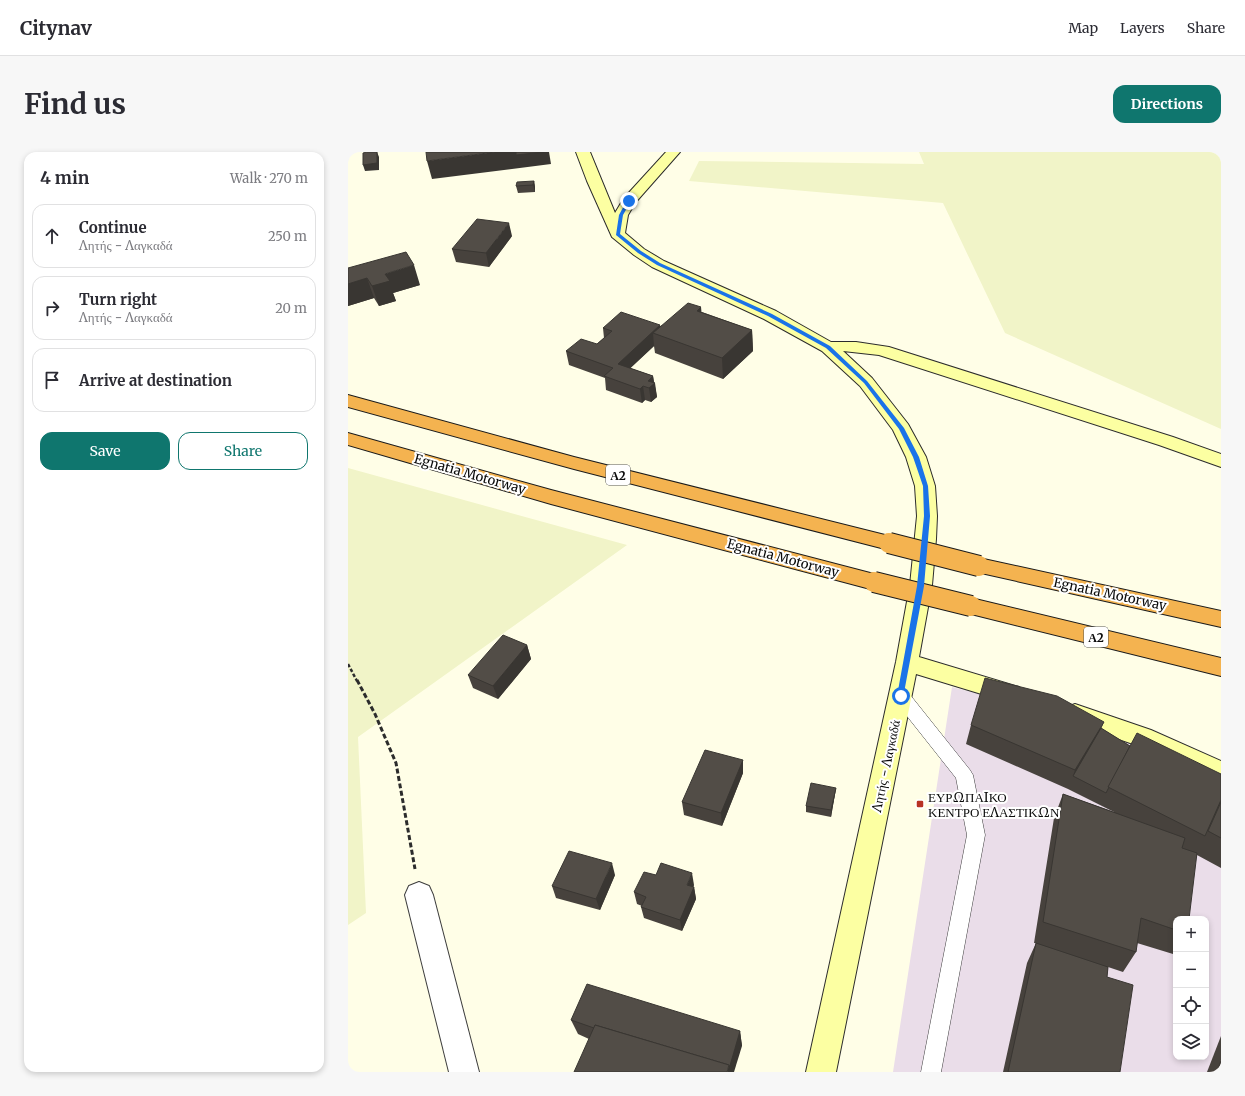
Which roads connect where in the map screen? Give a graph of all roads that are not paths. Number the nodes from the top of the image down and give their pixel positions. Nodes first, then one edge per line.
1 (583, 152) edge
2 (673, 152) edge
3 (617, 234) junction
4 (828, 347) junction
5 (348, 401) edge
6 (348, 439) edge
7 (1221, 461) edge
8 (1221, 619) edge
9 (907, 662) junction
10 (1221, 667) edge
11 (901, 696) junction
12 (1034, 701) edge
13 (1056, 708) edge
14 (1221, 772) edge
15 (419, 895) road end
16 (464, 1072) edge
17 (822, 1072) edge
18 (931, 1072) edge

1 - 3 main road, Λητής - Λαγκαδά
2 - 3 main road
3 - 4 main road, Λητής - Λαγκαδά
4 - 7 main road
4 - 9 main road, Λητής - Λαγκαδά
5 - 8 highway, Egnatia Motorway / Α2, bridge
6 - 10 highway, Egnatia Motorway / Α2, bridge
9 - 11 main road, Λητής - Λαγκαδά
9 - 12 main road
11 - 17 main road, Λητής - Λαγκαδά
11 - 18 lane
13 - 14 main road
15 - 16 street

